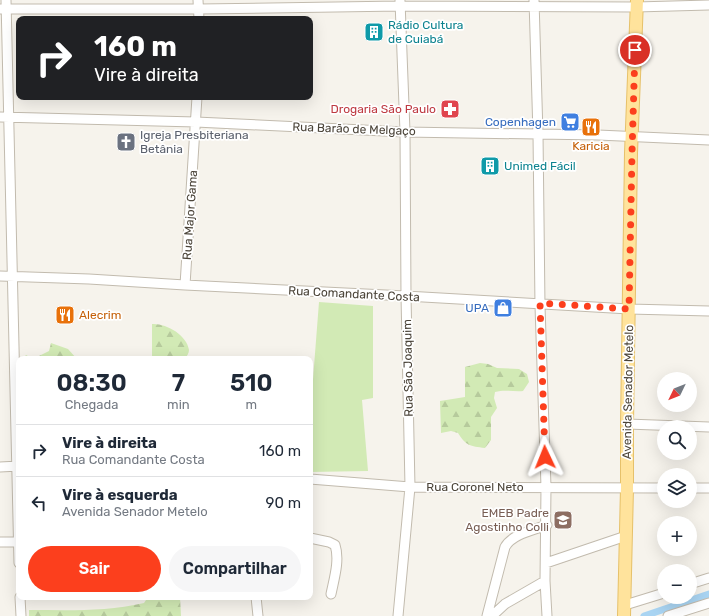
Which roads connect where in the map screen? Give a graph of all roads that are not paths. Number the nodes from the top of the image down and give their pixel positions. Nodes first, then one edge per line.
1 (400, 3) edge
2 (198, 4) edge
3 (278, 4) edge
4 (534, 4) edge
5 (637, 4) edge
6 (709, 5) edge
7 (4, 6) edge
8 (199, 16) edge
9 (196, 100) edge
10 (4, 117) edge
11 (196, 122) junction
12 (405, 132) junction
13 (538, 134) junction
14 (632, 136) junction
15 (709, 140) edge
16 (0, 276) edge
17 (12, 276) junction
18 (185, 285) junction
19 (406, 296) junction
20 (540, 303) junction
21 (629, 309) junction
22 (709, 312) edge
23 (16, 403) edge
24 (627, 424) junction
25 (709, 427) edge
26 (16, 466) edge
27 (0, 467) edge
28 (313, 479) edge
29 (410, 487) junction
30 (546, 487) junction
31 (627, 488) junction
32 (657, 488) edge
33 (697, 488) edge
34 (709, 488) edge
35 (547, 526) junction
36 (626, 536) junction
37 (313, 539) edge
38 (0, 542) edge
39 (16, 542) edge
40 (546, 563) junction
41 (709, 578) edge
42 (545, 582) junction
43 (697, 582) edge
44 (331, 594) dead end
45 (657, 596) edge
46 (20, 600) edge
47 (256, 600) edge
48 (709, 603) edge
49 (625, 611) edge
50 (21, 616) edge
51 (258, 616) edge
52 (398, 616) edge
53 (487, 616) edge
54 (492, 616) edge
55 (547, 616) edge
56 (668, 616) edge

1 - 3 street
1 - 4 street
1 - 12 street, Rua São Joaquim
2 - 3 street
2 - 7 street
2 - 8 street
4 - 5 street
4 - 13 street
5 - 6 street
5 - 14 main road, Avenida Senador Metelo
7 - 10 street
9 - 11 street, Rua Major Gama
10 - 11 street, Rua Barão de Melgaço
10 - 17 street
11 - 12 street, Rua Barão de Melgaço
11 - 18 street, Rua Major Gama
12 - 13 street, Rua Barão de Melgaço
12 - 19 street, Rua São Joaquim
13 - 14 street, Rua Barão de Melgaço
13 - 20 street
14 - 15 street, Rua Barão de Melgaço
14 - 21 main road, Avenida Senador Metelo
16 - 17 street, Rua Comandante Costa
17 - 18 street, Rua Comandante Costa
17 - 23 street
18 - 19 street, Rua Comandante Costa
19 - 20 street, Rua Comandante Costa
19 - 29 street, Rua São Joaquim
20 - 21 street, Rua Comandante Costa
20 - 30 street
21 - 22 street, Rua Comandante Costa
21 - 24 main road, Avenida Senador Metelo
24 - 25 street
24 - 31 main road, Avenida Senador Metelo
26 - 27 street
28 - 29 street, Rua Coronel Neto
29 - 30 street, Rua Coronel Neto
29 - 52 street, Rua São Joaquim
30 - 31 street, Rua Coronel Neto
30 - 35 street
31 - 32 street, Rua Coronel Neto
31 - 36 main road, Avenida Senador Metelo
33 - 34 street
35 - 40 street
35 - 53 street
36 - 40 street
36 - 49 main road, Avenida Senador Metelo
37 - 44 street
38 - 39 street
40 - 42 street
41 - 43 street
42 - 54 street
42 - 55 street
45 - 49 street
46 - 50 street
47 - 51 street
48 - 56 street

